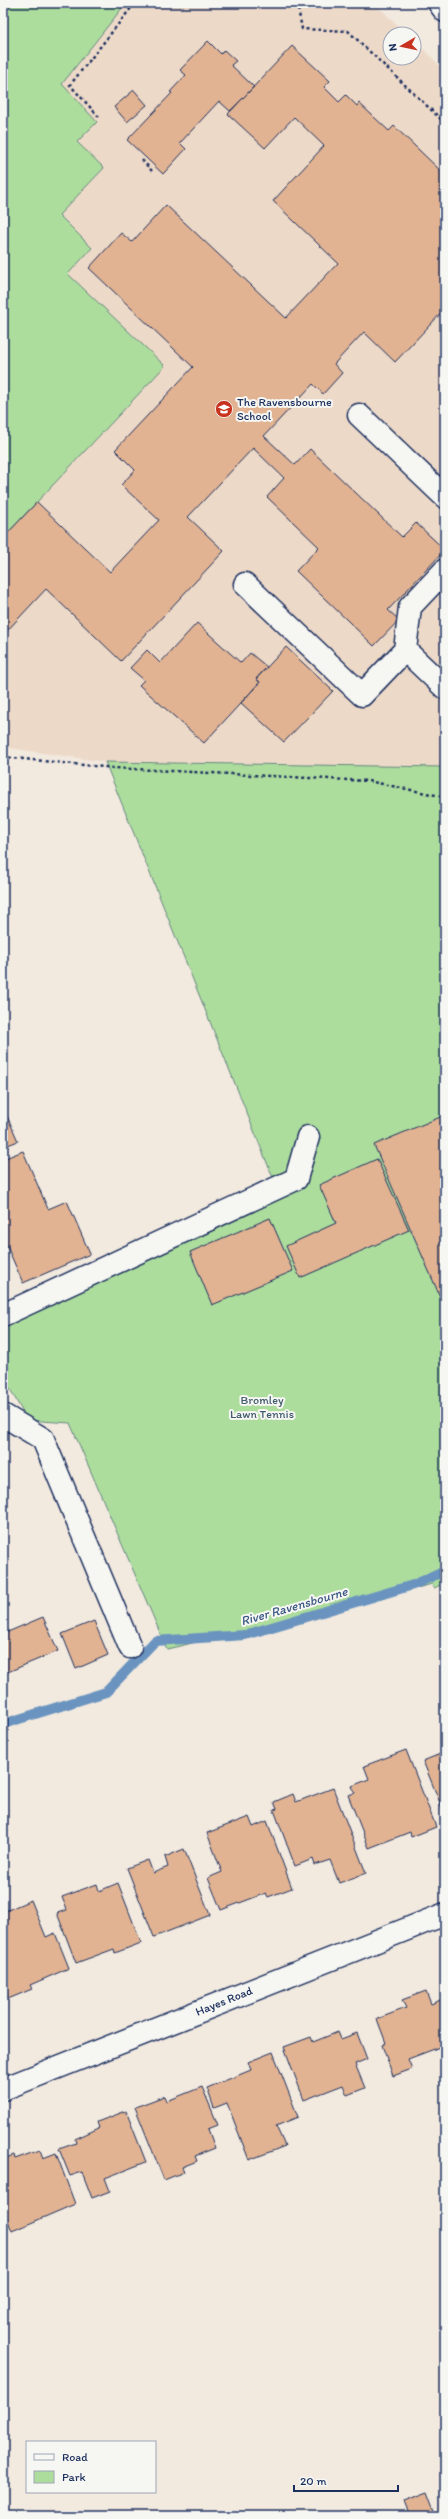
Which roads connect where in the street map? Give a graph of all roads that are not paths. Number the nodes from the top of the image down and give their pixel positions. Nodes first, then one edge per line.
1 (439, 3) edge
2 (445, 11) edge
3 (359, 415) dead end
4 (445, 497) edge
5 (445, 570) edge
6 (245, 584) dead end
7 (405, 650) junction
8 (445, 688) edge
9 (308, 1137) dead end
10 (3, 1316) edge
11 (3, 1415) edge
12 (130, 1647) dead end
13 (445, 1914) edge
14 (3, 2089) edge

1 - 2 main road
3 - 4 main road
5 - 7 main road
6 - 7 main road
7 - 8 main road
9 - 10 main road
11 - 12 main road
13 - 14 main road, Hayes Road

